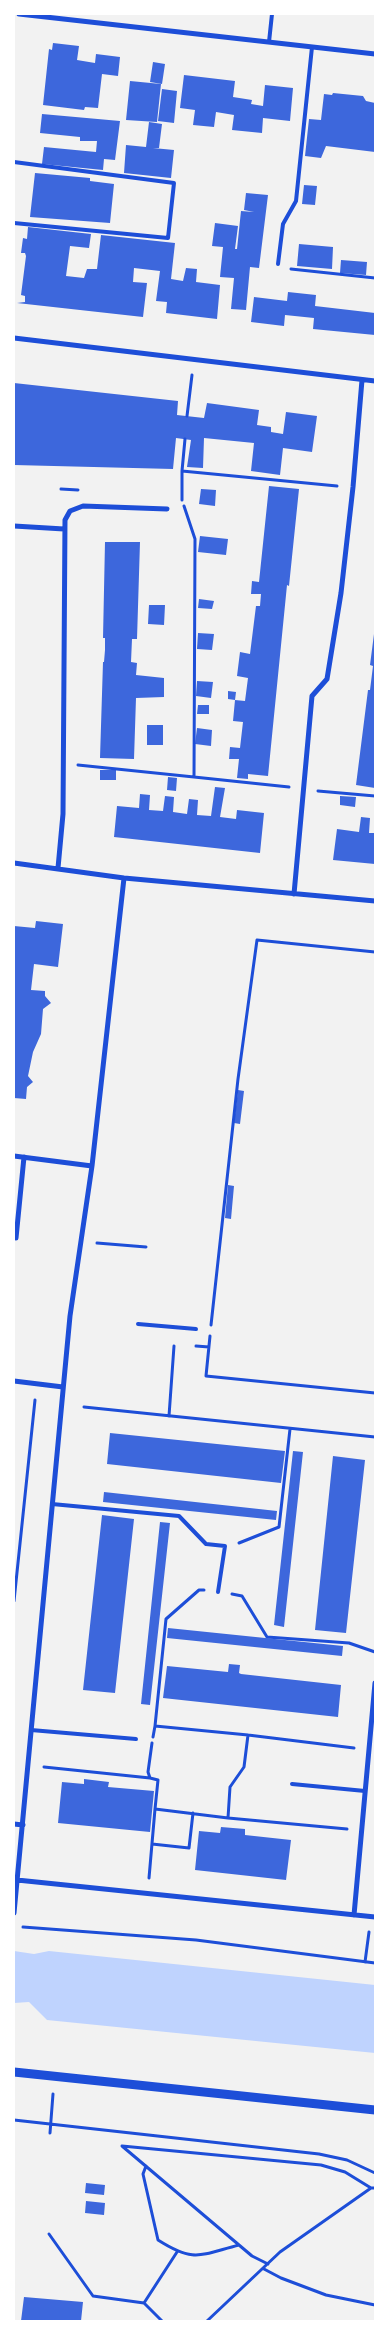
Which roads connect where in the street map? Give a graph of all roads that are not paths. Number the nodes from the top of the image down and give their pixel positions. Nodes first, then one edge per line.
1 (19, 14) edge
2 (272, 14) edge
3 (269, 42) junction
4 (312, 47) junction
5 (375, 54) edge
6 (14, 162) edge
7 (14, 223) edge
8 (278, 264) road end
9 (14, 338) edge
10 (362, 380) junction
11 (375, 381) edge
12 (167, 510) dead end
13 (14, 526) edge
14 (64, 529) junction
15 (14, 864) edge
16 (58, 868) junction
17 (124, 878) junction
18 (294, 894) junction
19 (375, 901) edge
20 (14, 1156) edge
21 (24, 1157) junction
22 (92, 1166) junction
23 (16, 1238) dead end
24 (138, 1324) dead end
25 (196, 1329) road end
26 (14, 1381) edge
27 (63, 1386) junction
28 (52, 1504) junction
29 (218, 1592) road end
30 (375, 1683) edge
31 (31, 1730) junction
32 (136, 1739) dead end
33 (292, 1784) dead end
34 (365, 1791) junction
35 (14, 1824) edge
36 (23, 1825) junction
37 (17, 1880) junction
38 (14, 1913) edge
39 (354, 1915) junction
40 (373, 1917) edge
41 (14, 2072) edge
42 (375, 2110) edge

1 - 3 street
2 - 3 lane
3 - 4 street
4 - 5 street
4 - 8 lane
6 - 7 lane
9 - 10 street
10 - 11 street
10 - 18 street
12 - 14 street
13 - 14 street
14 - 16 street
15 - 16 street
16 - 17 street
17 - 18 street
17 - 22 street
18 - 19 street
20 - 21 street
21 - 22 street
21 - 23 street
22 - 27 street
24 - 25 lane
26 - 27 street
27 - 28 street
28 - 29 lane
28 - 31 street
30 - 34 street
31 - 32 lane
31 - 36 street
33 - 34 lane
34 - 39 street
35 - 36 street
36 - 37 street
37 - 38 street
37 - 39 street
39 - 40 street
41 - 42 street

